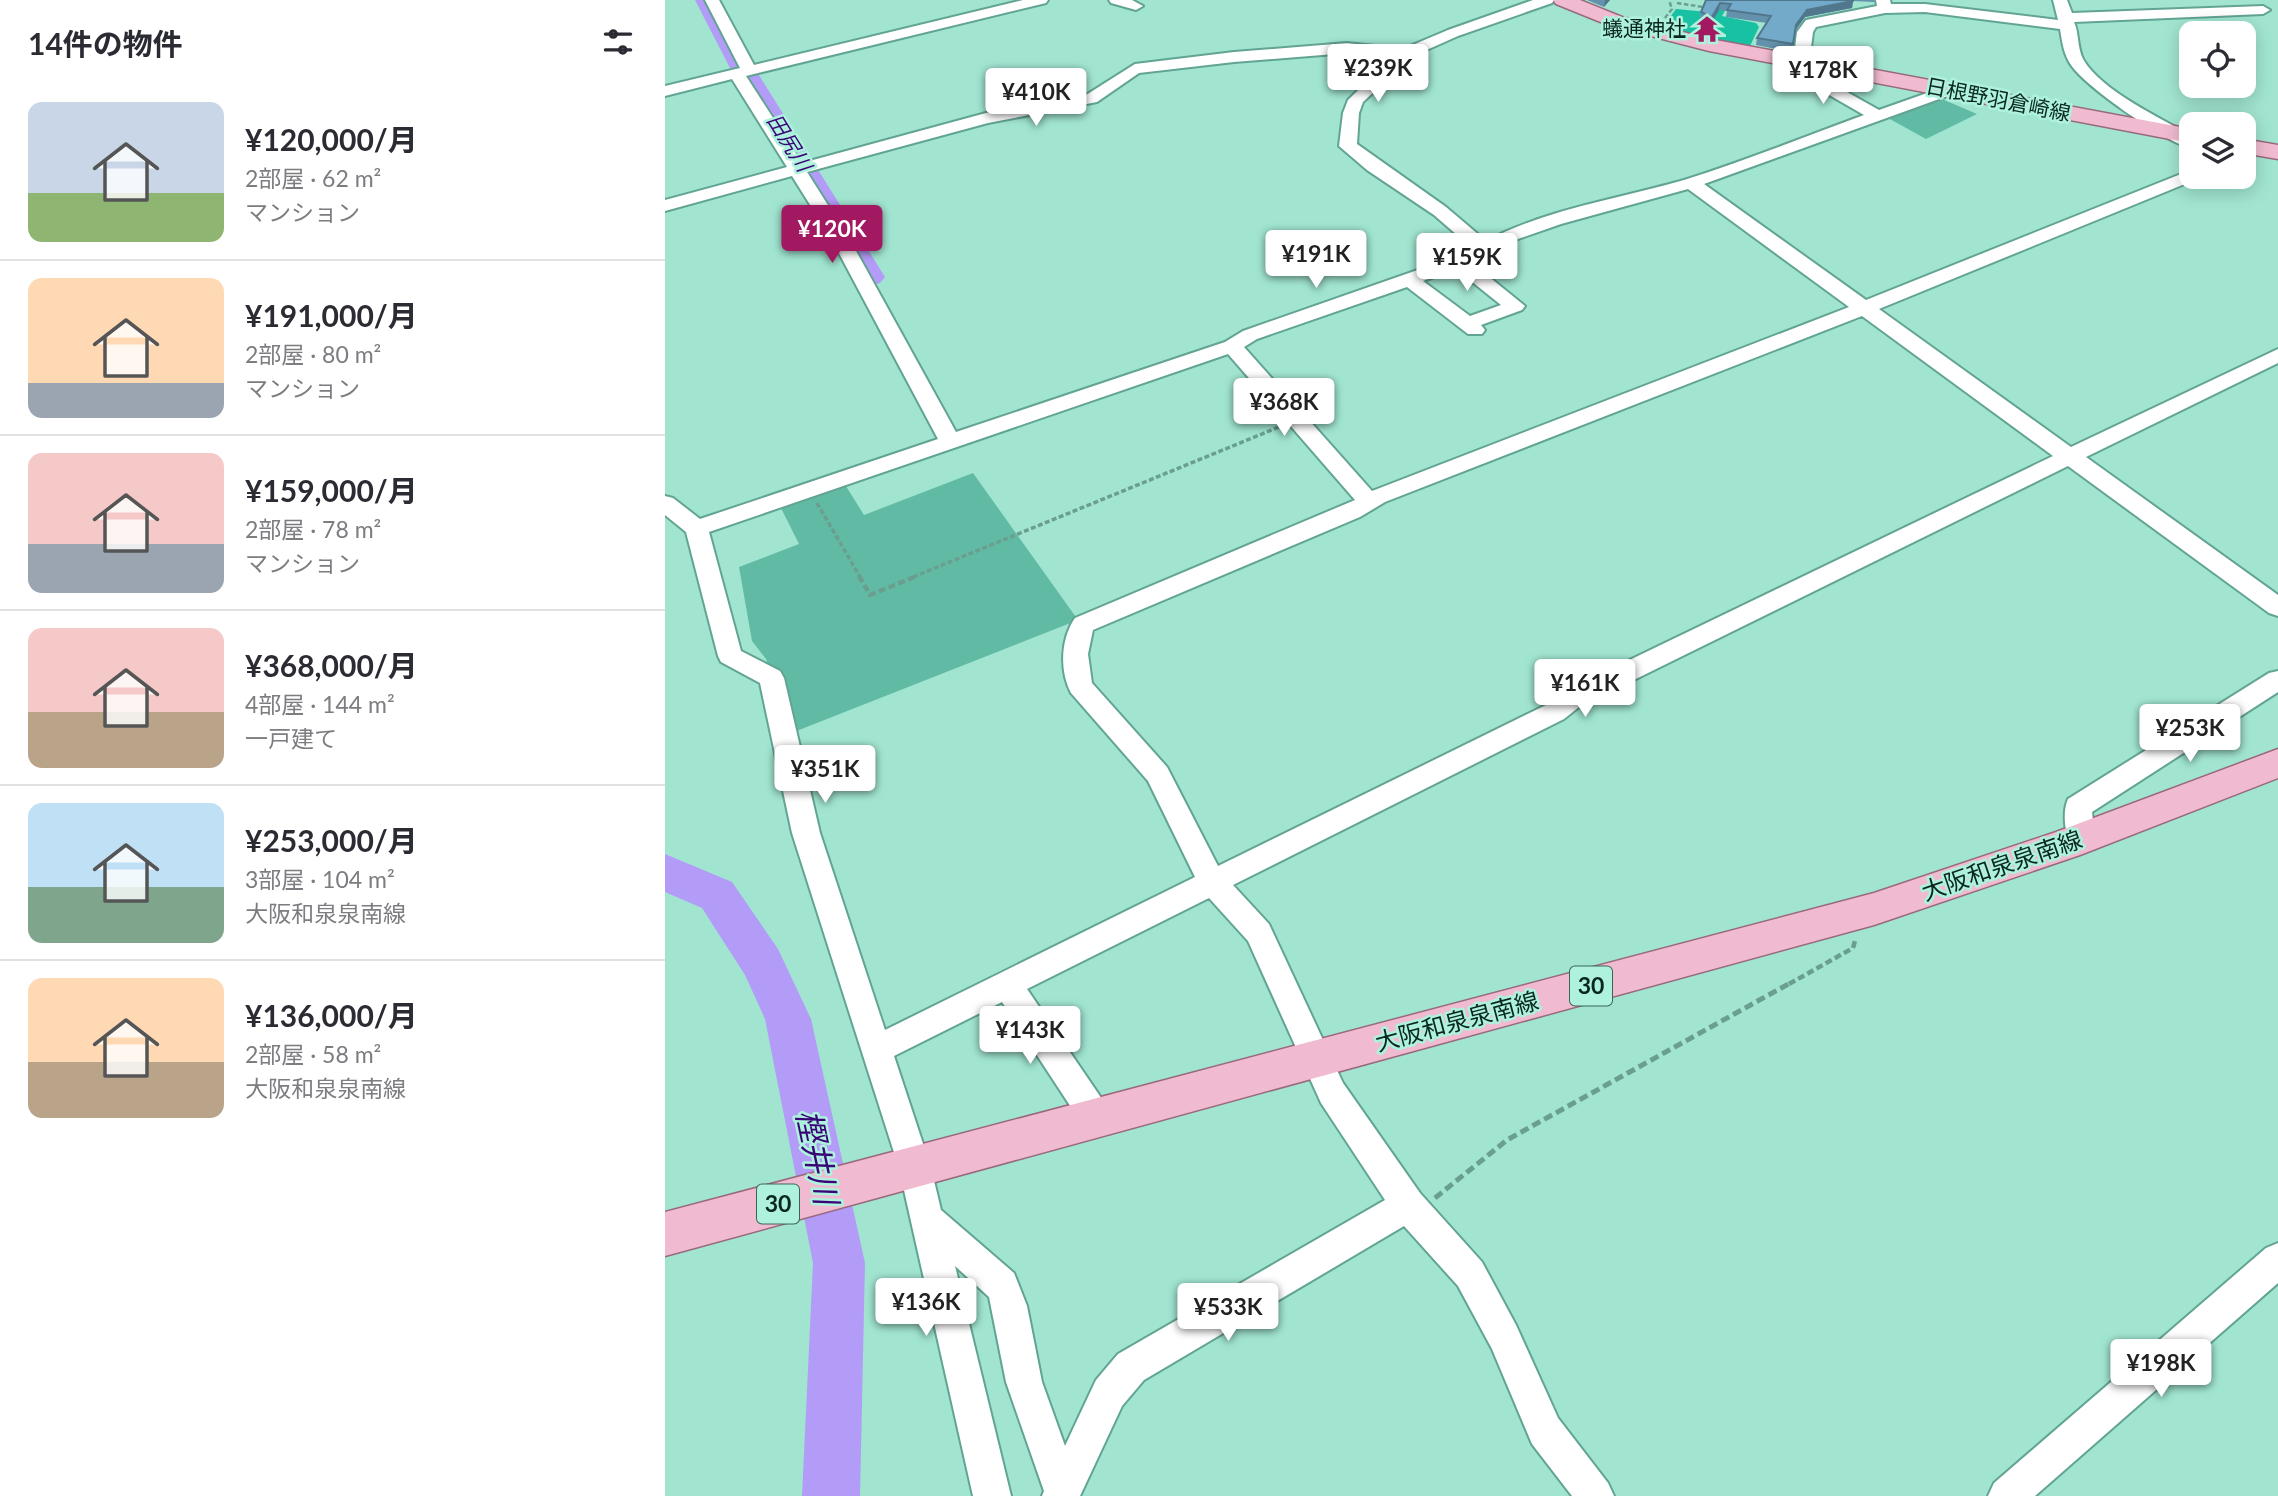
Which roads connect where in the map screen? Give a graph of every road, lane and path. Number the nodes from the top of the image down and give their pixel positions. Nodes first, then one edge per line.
1 (712, 0) edge
2 (1041, 0) edge
3 (1116, 0) edge
4 (1547, 0) edge
5 (1563, 0) edge
6 (2060, 0) edge
7 (1679, 2) edge
8 (1884, 4) edge
9 (2258, 5) edge
10 (1136, 6) dead end
11 (1703, 7) edge
12 (1672, 9) dead end
13 (2068, 22) junction
14 (2277, 24) edge
15 (1405, 54) junction
16 (1801, 63) junction
17 (744, 72) junction
18 (665, 91) edge
19 (1947, 91) junction
20 (1879, 117) junction
21 (2179, 133) edge
22 (2179, 136) edge
23 (2256, 148) edge
24 (2278, 152) edge
25 (797, 170) junction
26 (2179, 180) edge
27 (1691, 183) junction
28 (665, 206) edge
29 (1484, 249) junction
30 (1459, 262) junction
31 (1409, 279) junction
32 (1864, 308) junction
33 (1232, 346) junction
34 (2278, 355) edge
35 (1296, 420) junction
36 (951, 443) junction
37 (2071, 458) junction
38 (810, 490) junction
39 (1369, 502) junction
40 (665, 503) edge
41 (697, 528) junction
42 (2278, 607) edge
43 (2278, 680) edge
44 (2278, 763) edge
45 (2081, 839) junction
46 (1212, 882) junction
47 (1863, 912) junction
48 (1007, 984) junction
49 (877, 1049) junction
50 (1315, 1059) junction
51 (1097, 1119) junction
52 (904, 1171) junction
53 (1412, 1210) junction
54 (927, 1219) junction
55 (665, 1234) edge
56 (2278, 1260) edge
57 (1062, 1493) edge
58 (992, 1496) edge
59 (1595, 1496) edge
60 (2007, 1496) edge

1 - 17 street
2 - 17 street
3 - 10 street
4 - 15 street
5 - 16 main road, 日根野羽倉崎線
6 - 13 street
7 - 11 path
7 - 12 path
8 - 13 street
8 - 16 street
9 - 13 street
9 - 14 street
13 - 21 street
15 - 25 street
15 - 29 street
16 - 19 main road, 日根野羽倉崎線
16 - 20 street
17 - 18 street
17 - 25 street
19 - 20 street
19 - 22 main road, 日根野羽倉崎線
20 - 27 street
23 - 24 main road
25 - 28 street
25 - 36 street
26 - 32 street
27 - 29 street
27 - 32 street
29 - 30 street
30 - 31 street
30 - 31 street
31 - 33 street
32 - 37 street
32 - 39 street
33 - 35 street
33 - 36 street
34 - 37 street
35 - 38 path
35 - 39 street
36 - 38 street
37 - 42 street
37 - 46 street
38 - 41 street
39 - 46 street
40 - 41 street
41 - 49 street
43 - 45 street
44 - 45 main road, 大阪和泉泉南線 / 30
45 - 47 main road, 大阪和泉泉南線 / 30
46 - 48 street
46 - 50 street
47 - 50 main road, 大阪和泉泉南線 / 30
47 - 53 path
48 - 49 street
48 - 51 street
49 - 52 street
50 - 51 main road, 大阪和泉泉南線 / 30
50 - 53 street
51 - 52 main road, 大阪和泉泉南線 / 30
52 - 54 street
52 - 55 main road, 大阪和泉泉南線 / 30
53 - 57 street
53 - 59 street
54 - 57 street
54 - 58 street
56 - 60 street

